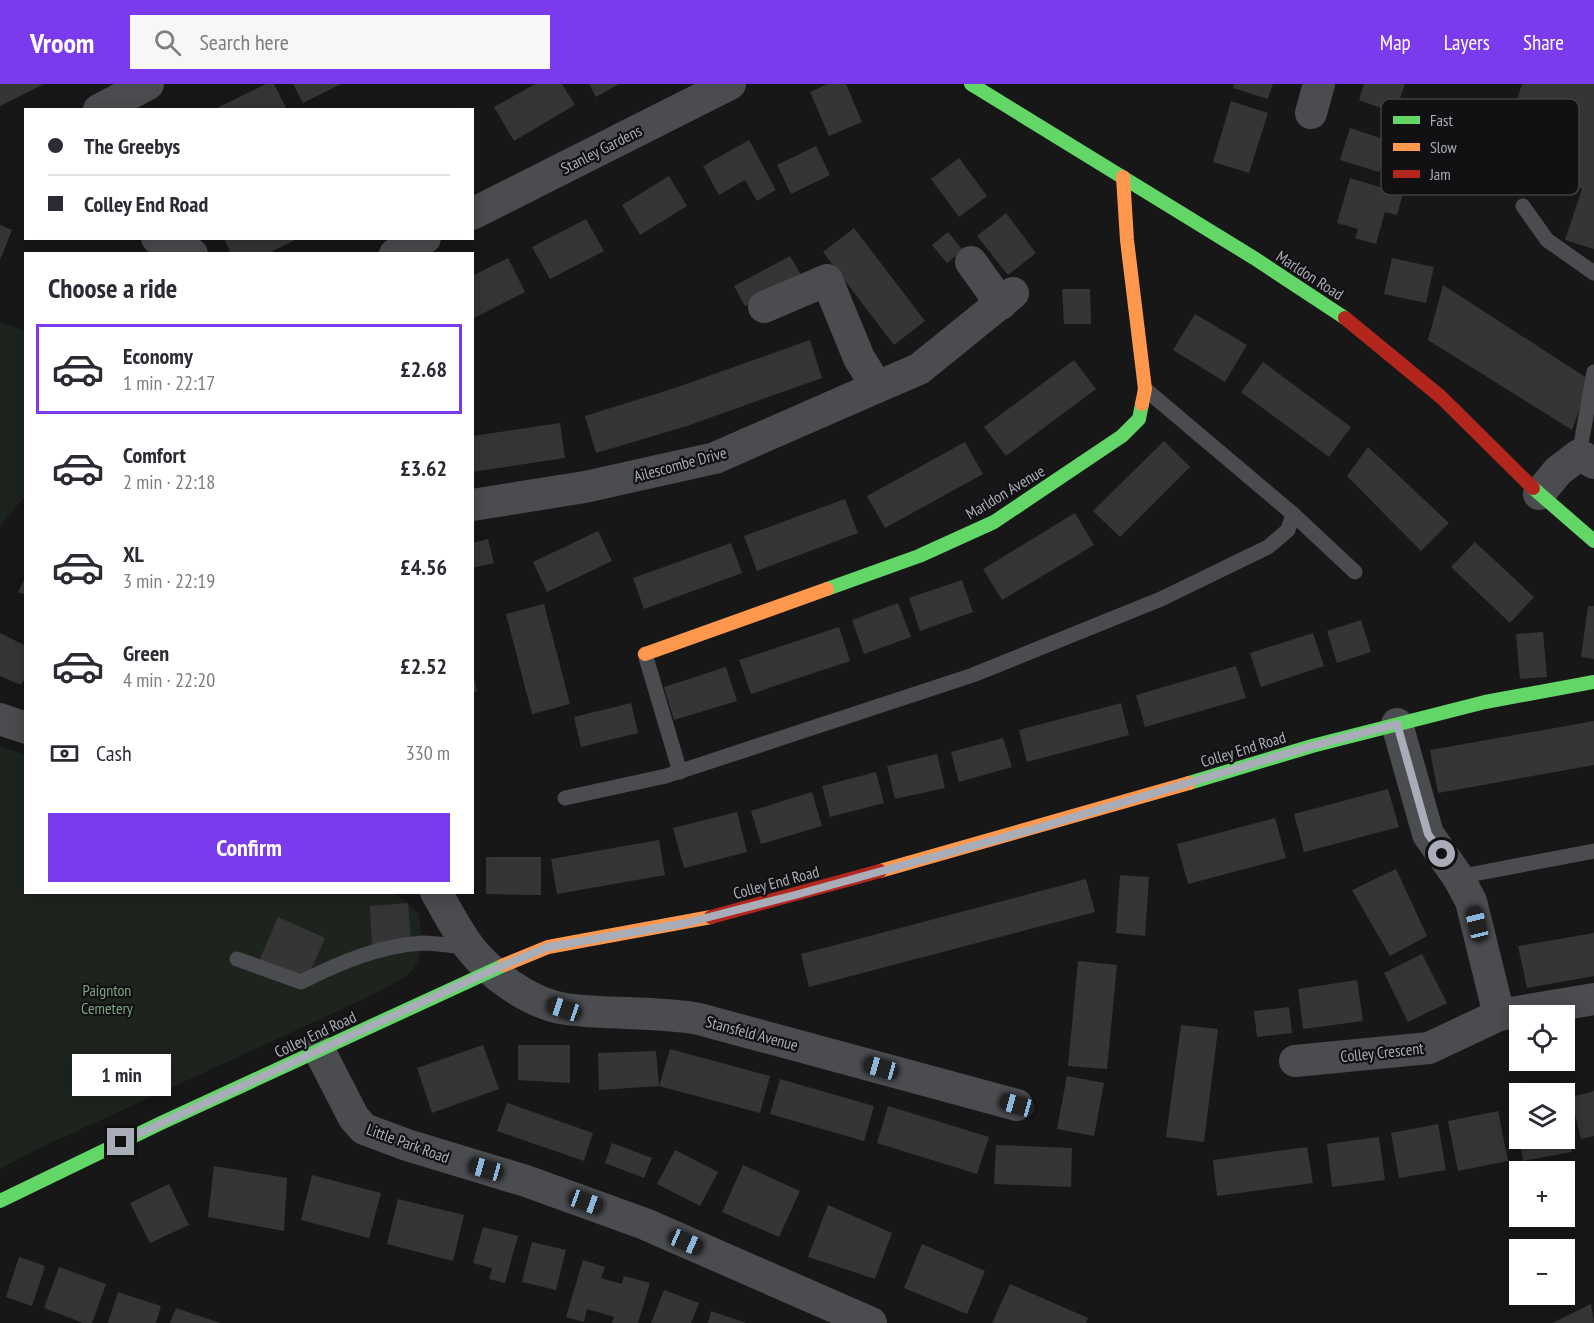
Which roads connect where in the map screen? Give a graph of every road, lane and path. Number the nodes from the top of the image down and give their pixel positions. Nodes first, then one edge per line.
1 (148, 84) edge
2 (730, 84) edge
3 (971, 84) edge
4 (103, 108) edge
5 (1123, 177) junction
6 (1523, 206) dead end
7 (474, 213) edge
8 (161, 240) edge
9 (421, 240) edge
10 (188, 252) edge
11 (399, 252) edge
12 (971, 262) dead end
13 (1594, 273) edge
14 (764, 307) dead end
15 (1594, 372) edge
16 (877, 387) junction
17 (1145, 389) junction
18 (1587, 459) edge
19 (1539, 494) junction
20 (474, 505) edge
21 (1293, 514) junction
22 (1594, 541) edge
23 (1355, 572) dead end
24 (645, 654) joint
25 (1594, 682) edge
26 (0, 719) edge
27 (1397, 724) junction
28 (24, 727) edge
29 (680, 772) junction
30 (565, 798) dead end
31 (1594, 851) edge
32 (1458, 877) junction
33 (437, 894) edge
34 (237, 959) dead end
35 (481, 959) junction
36 (1594, 999) edge
37 (1499, 1015) junction
38 (319, 1050) junction
39 (1295, 1061) dead end
40 (1017, 1105) dead end
41 (0, 1201) edge
42 (871, 1323) edge

1 - 4 street
2 - 7 street, Stanley Gardens
3 - 5 street, Marldon Road
5 - 17 street, Marldon Avenue
5 - 19 street, Marldon Road
6 - 13 lane
8 - 10 street
9 - 11 street
12 - 16 street, Ailescombe Drive
14 - 16 street
15 - 18 lane
16 - 20 street, Ailescombe Drive
17 - 21 lane
17 - 24 street, Marldon Avenue
18 - 19 street
19 - 22 street, Marldon Road
21 - 23 lane
21 - 29 lane
24 - 29 lane
25 - 27 street, Colley End Road
26 - 28 street
27 - 32 street
27 - 35 street, Colley End Road
29 - 30 lane
31 - 32 lane
32 - 37 street
33 - 35 street
34 - 35 lane
35 - 38 street, Colley End Road
35 - 40 street, Stansfeld Avenue
36 - 37 street, Colley Crescent
37 - 39 street, Colley Crescent
38 - 41 street, Colley End Road
38 - 42 street, Little Park Road

